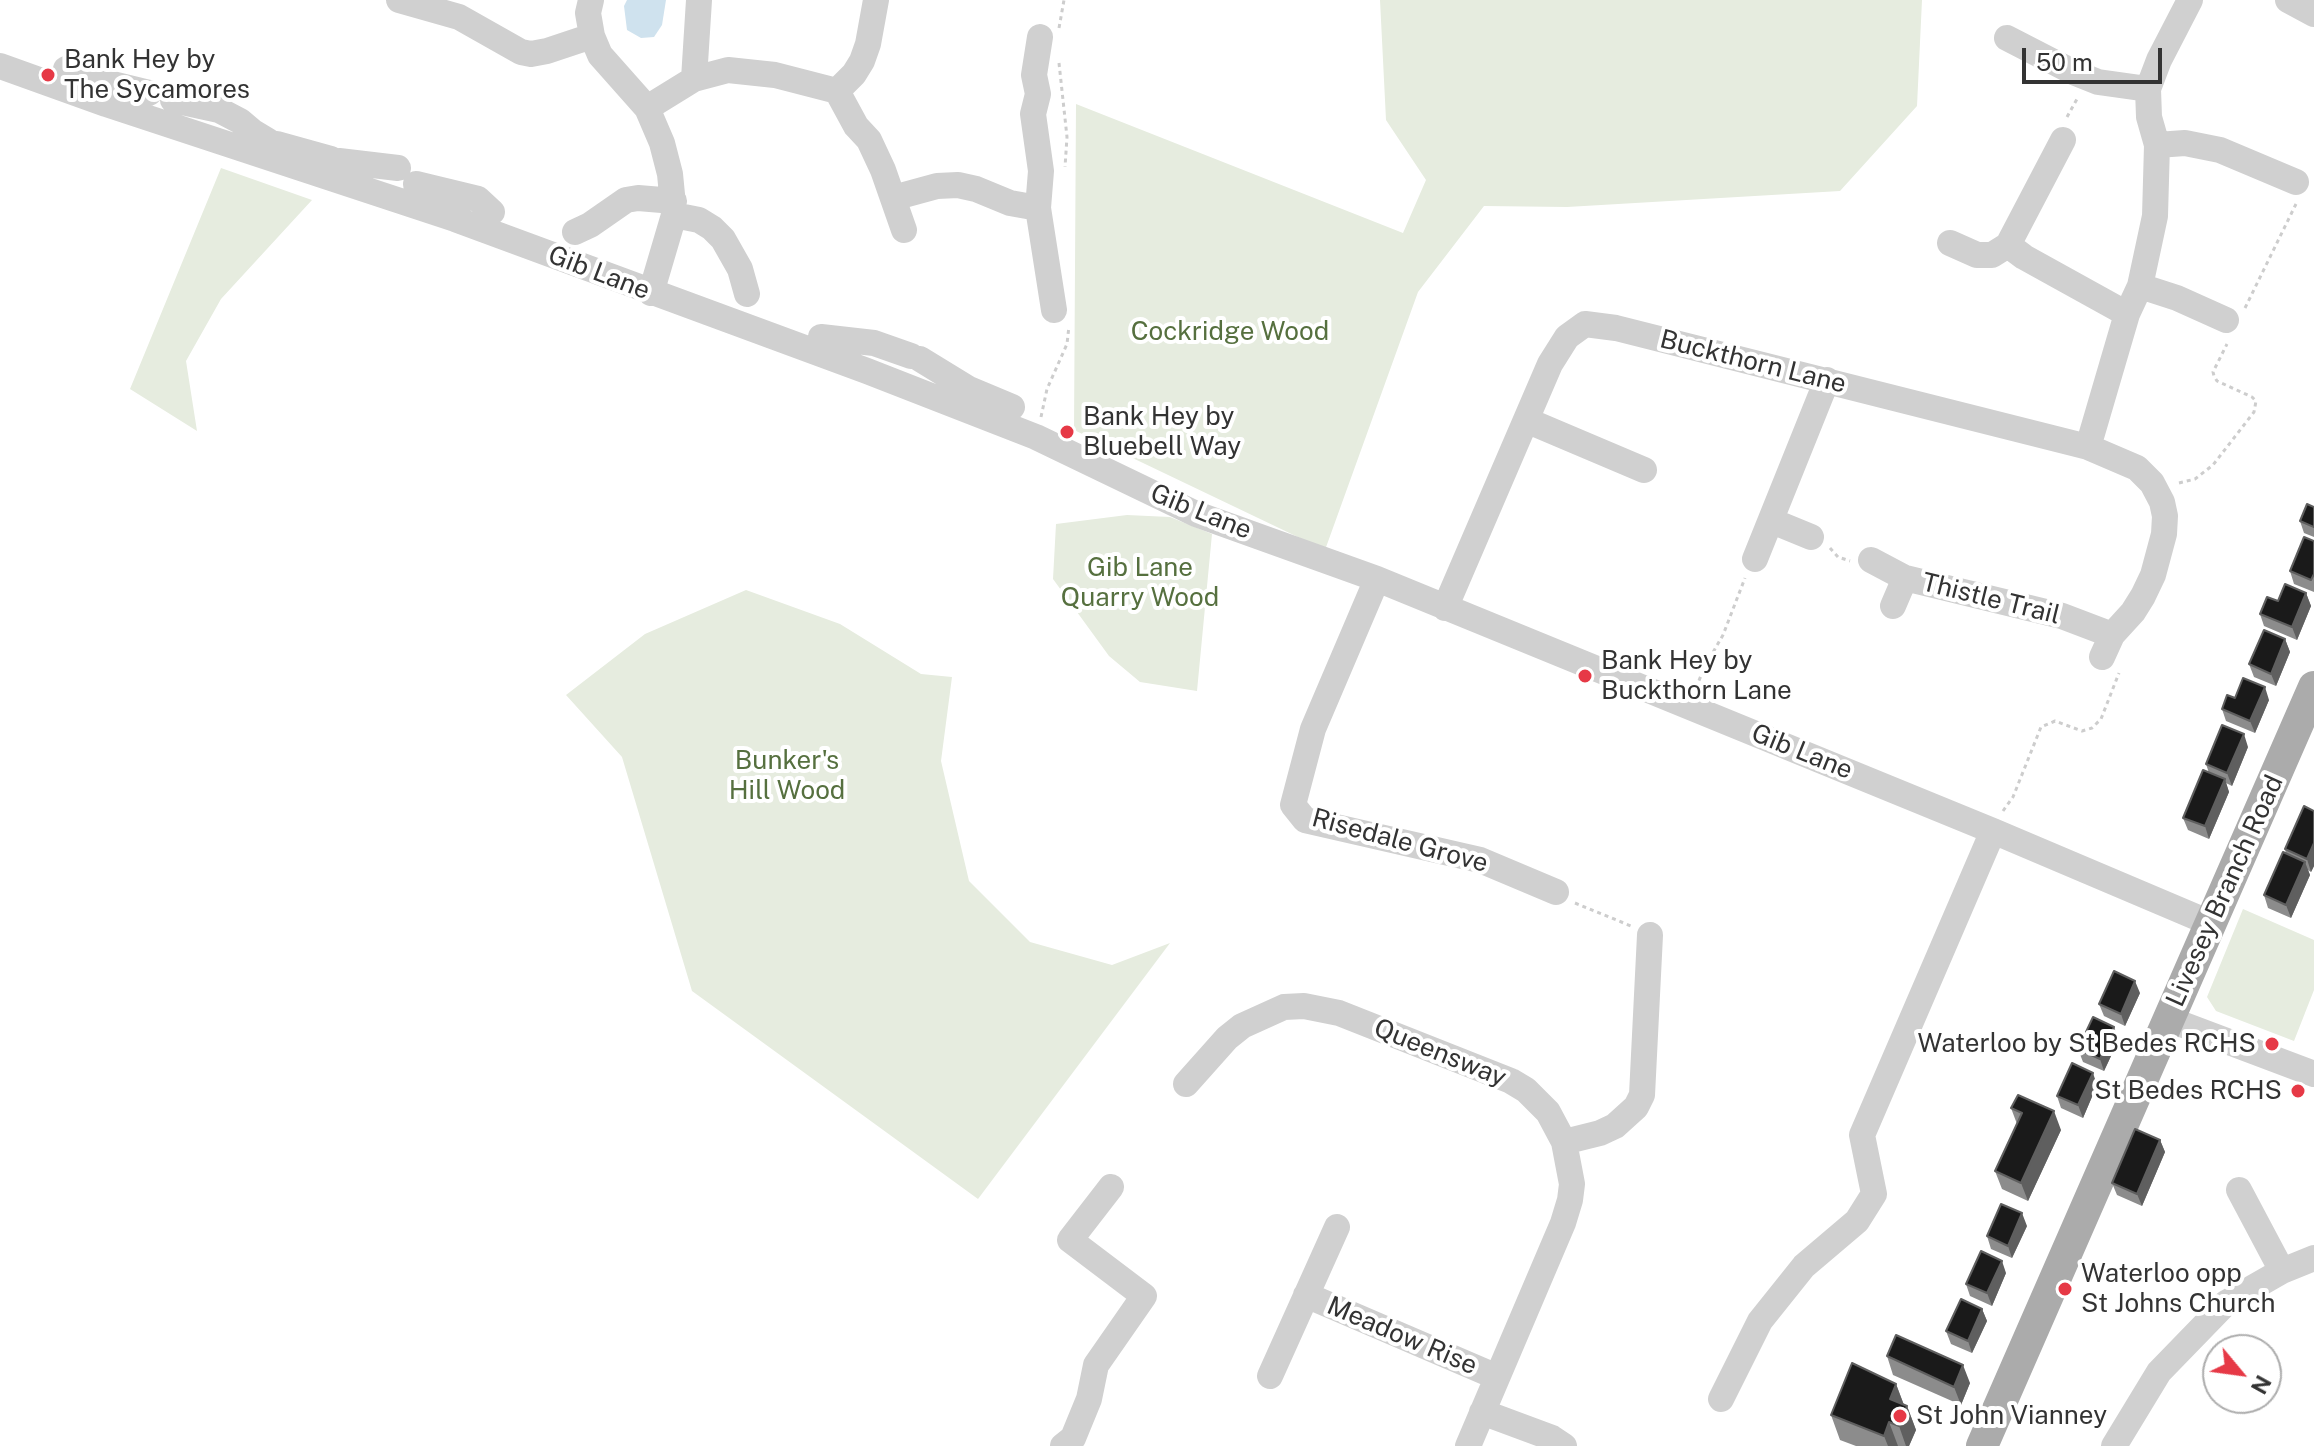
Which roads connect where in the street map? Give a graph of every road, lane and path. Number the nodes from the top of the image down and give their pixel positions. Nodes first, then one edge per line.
1 (399, 0) edge
2 (591, 0) edge
3 (699, 0) edge
4 (876, 0) edge
5 (2190, 0) edge
6 (2288, 0) edge
7 (2314, 14) edge
8 (592, 36) junction
9 (1040, 37) dead end
10 (2007, 38) dead end
11 (0, 66) edge
12 (66, 69) dead end
13 (2090, 78) junction
14 (694, 79) junction
15 (2148, 89) junction
16 (837, 91) junction
17 (109, 94) junction
18 (647, 108) junction
19 (219, 110) junction
20 (206, 136) junction
21 (2063, 140) joint
22 (2157, 145) junction
23 (319, 160) junction
24 (399, 172) junction
25 (2298, 189) joint
26 (373, 192) junction
27 (466, 194) junction
28 (893, 198) junction
29 (674, 208) junction
30 (492, 212) dead end
31 (455, 219) junction
32 (1040, 221) junction
33 (904, 230) dead end
34 (575, 232) dead end
35 (1950, 243) dead end
36 (2008, 245) junction
37 (2140, 286) junction
38 (651, 293) junction
39 (747, 294) dead end
40 (1054, 310) dead end
41 (2127, 314) junction
42 (2233, 323) junction
43 (821, 337) dead end
44 (874, 343) junction
45 (867, 371) junction
46 (1827, 380) junction
47 (942, 388) junction
48 (1012, 407) dead end
49 (1526, 420) junction
50 (2088, 447) junction
51 (1644, 470) dead end
52 (2156, 490) junction
53 (1772, 521) junction
54 (1811, 537) joint
55 (1755, 559) joint
56 (1871, 560) joint
57 (1905, 578) junction
58 (1377, 579) junction
59 (1893, 606) dead end
60 (1445, 608) junction
61 (2107, 646) junction
62 (2314, 687) edge
63 (1690, 706) junction
64 (1993, 831) junction
65 (1556, 892) joint
66 (2210, 923) junction
67 (1650, 935) joint
68 (2168, 1019) junction
69 (2314, 1074) edge
70 (1186, 1085) dead end
71 (1564, 1142) junction
72 (1111, 1187) dead end
73 (2239, 1190) dead end
74 (1337, 1227) dead end
75 (2314, 1258) edge
76 (2282, 1271) junction
77 (1306, 1295) junction
78 (1270, 1376) dead end
79 (1497, 1377) junction
80 (1721, 1399) dead end
81 (1482, 1412) junction
82 (1063, 1446) edge
83 (1468, 1446) edge
84 (1564, 1446) edge
85 (1982, 1446) edge
86 (2114, 1446) edge

1 - 8 street
2 - 8 street
3 - 14 street
4 - 16 street
5 - 15 street
6 - 7 street
8 - 18 street
9 - 32 street
10 - 13 street
11 - 17 street, Gib Lane
12 - 17 street
13 - 15 street
13 - 21 path
14 - 16 street
14 - 18 street
15 - 22 street
16 - 28 street
17 - 19 street
17 - 20 street, Gib Lane
18 - 29 street
19 - 20 street
19 - 23 street
20 - 23 street, Gib Lane
21 - 36 street
22 - 25 street
22 - 37 street
23 - 24 street
23 - 26 street, Gib Lane
24 - 26 street
24 - 27 street
25 - 42 path
26 - 31 street, Gib Lane
27 - 30 street
27 - 31 street
28 - 32 street
28 - 33 street
29 - 34 street
29 - 38 street
29 - 39 street
31 - 38 street, Gib Lane
32 - 40 street
35 - 36 street
36 - 41 street
37 - 41 street
37 - 42 street
38 - 45 street, Gib Lane
41 - 50 street
42 - 52 path
43 - 44 street
44 - 45 street
44 - 47 street
45 - 47 street, Gib Lane
46 - 49 street, Buckthorn Lane
46 - 50 street, Buckthorn Lane
46 - 53 street
47 - 48 street
47 - 58 street, Gib Lane
49 - 51 street
49 - 60 street, Buckthorn Lane
50 - 52 street, Buckthorn Lane
52 - 61 street
53 - 54 street
53 - 55 street
54 - 56 path
55 - 63 path
56 - 57 street, Thistle Trail
57 - 59 street
57 - 61 street, Thistle Trail
58 - 60 street, Gib Lane
58 - 65 street, Risedale Grove
60 - 63 street, Gib Lane
61 - 64 path
62 - 66 main road, Livesey Branch Road
63 - 64 street, Gib Lane
64 - 66 street, Gib Lane
64 - 80 street
65 - 67 path
66 - 68 main road, Livesey Branch Road
67 - 71 street
68 - 69 street
68 - 85 main road, Livesey Branch Road
70 - 71 street, Queensway
71 - 79 street, Queensway
72 - 82 street
73 - 76 street
74 - 77 street, Meadow Rise
75 - 76 street
76 - 86 street
77 - 78 street, Meadow Rise
77 - 79 street, Meadow Rise
79 - 81 street, Queensway
81 - 83 street, Queensway
81 - 84 street

